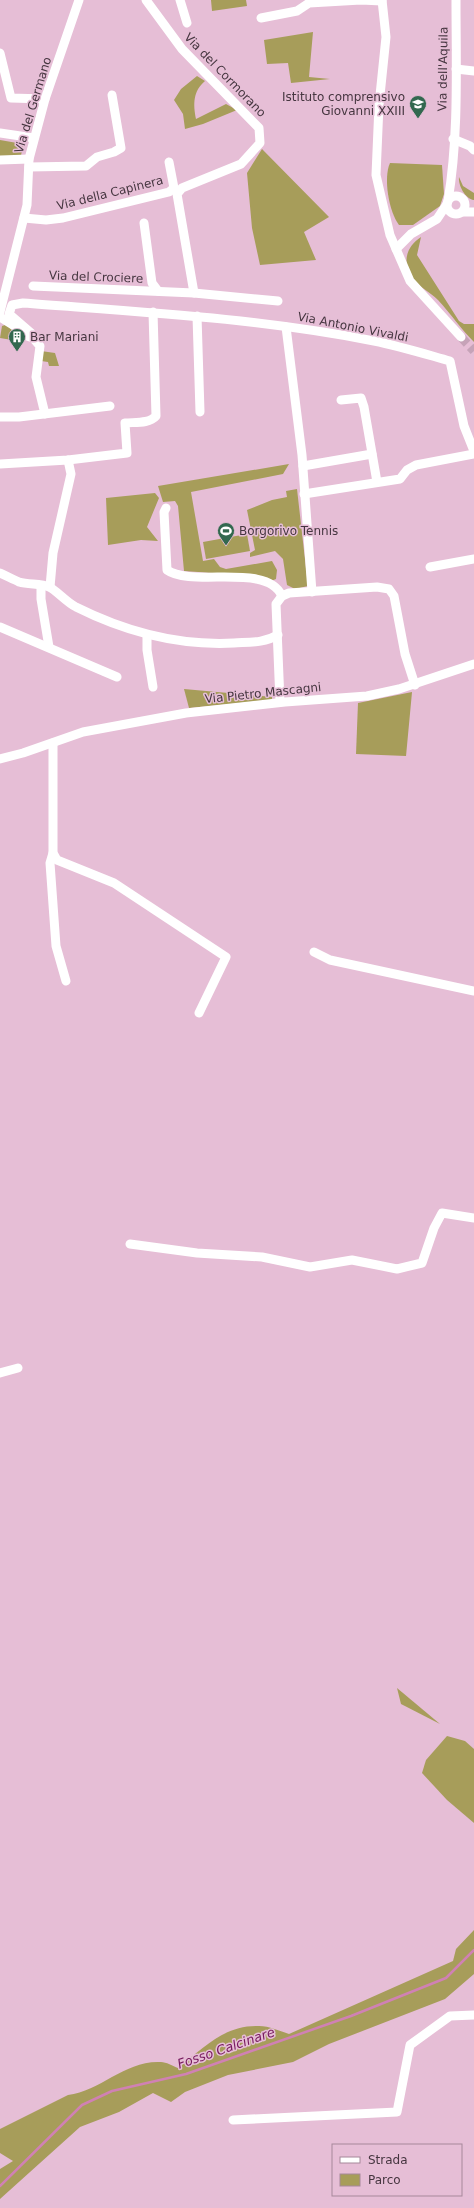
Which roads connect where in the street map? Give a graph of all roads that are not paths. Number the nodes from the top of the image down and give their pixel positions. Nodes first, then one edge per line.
1 (79, 0) edge
2 (146, 0) edge
3 (180, 0) edge
4 (456, 0) edge
5 (382, 1) edge
6 (261, 18) dead end
7 (186, 23) dead end
8 (0, 53) edge
9 (456, 69) junction
10 (474, 71) edge
11 (112, 95) dead end
12 (45, 99) junction
13 (0, 132) edge
14 (34, 138) junction
15 (454, 139) junction
16 (474, 150) edge
17 (0, 160) edge
18 (169, 162) dead end
19 (29, 163) junction
20 (452, 176) junction
21 (461, 198) junction
22 (448, 202) junction
23 (474, 209) edge
24 (463, 212) junction
25 (474, 212) edge
26 (454, 214) junction
27 (24, 218) junction
28 (437, 219) junction
29 (144, 223) dead end
30 (411, 234) junction
31 (392, 240) junction
32 (396, 250) junction
33 (33, 286) dead end
34 (158, 291) junction
35 (194, 293) junction
36 (278, 301) dead end
37 (0, 312) edge
38 (153, 312) junction
39 (197, 316) junction
40 (0, 317) edge
41 (286, 327) junction
42 (461, 337) tunnel mouth
43 (33, 338) junction
44 (341, 400) dead end
45 (110, 406) dead end
46 (200, 412) dead end
47 (45, 414) junction
48 (0, 418) edge
49 (472, 435) edge
50 (474, 451) edge
51 (372, 454) junction
52 (474, 454) edge
53 (68, 460) junction
54 (0, 464) edge
55 (303, 466) junction
56 (377, 482) junction
57 (304, 494) junction
58 (166, 508) dead end
59 (474, 559) edge
60 (430, 567) dead end
61 (0, 573) edge
62 (46, 586) junction
63 (312, 592) junction
64 (282, 596) junction
65 (0, 627) edge
66 (278, 634) junction
67 (147, 635) junction
68 (49, 647) junction
69 (474, 664) edge
70 (117, 677) dead end
71 (415, 685) junction
72 (153, 687) dead end
73 (280, 702) junction
74 (53, 743) junction
75 (0, 759) edge
76 (53, 853) junction
77 (314, 952) dead end
78 (66, 981) dead end
79 (474, 991) edge
80 (199, 1013) dead end
81 (474, 1218) edge
82 (130, 1244) dead end
83 (18, 1368) dead end
84 (0, 1373) edge
85 (474, 2015) edge
86 (233, 2120) dead end

1 - 12 street, Via del Germano
2 - 35 street, Via del Cormorano
3 - 7 street
4 - 9 street, Via dell'Aquila
5 - 6 street
5 - 31 street
8 - 12 street
9 - 10 street
9 - 15 street, Via dell'Aquila
11 - 19 street
12 - 14 street, Via del Germano
13 - 14 street
14 - 19 street, Via del Germano
15 - 16 street
15 - 20 street, Via dell'Aquila
17 - 19 street
18 - 27 street, Via della Capinera
19 - 27 street, Via del Germano
20 - 21 street
20 - 22 street, Via dell'Aquila
21 - 22 street
21 - 23 street
21 - 24 street
22 - 26 street
22 - 28 street, Via dell'Aquila
24 - 25 street
24 - 26 street
26 - 28 street
27 - 37 street, Via del Germano
28 - 30 street, Via dell'Aquila
29 - 34 street, Via del Crociere
30 - 31 street
30 - 32 street, Via dell'Aquila
31 - 32 street
32 - 42 street
33 - 34 street, Via del Crociere
34 - 35 street, Via del Crociere
35 - 36 street, Via del Crociere
38 - 39 street, Via Antonio Vivaldi
38 - 43 street, Via Antonio Vivaldi
38 - 53 street
39 - 41 street, Via Antonio Vivaldi
39 - 46 street
40 - 43 street
41 - 49 street, Via Antonio Vivaldi
41 - 55 street
43 - 47 street
44 - 51 street
45 - 47 street
47 - 48 street
49 - 50 street, Via Antonio Vivaldi
51 - 55 street
51 - 56 street
52 - 56 street
53 - 54 street
53 - 62 street
55 - 57 street
56 - 57 street
57 - 63 street
58 - 64 street
59 - 60 street
61 - 62 street
62 - 67 street
62 - 68 street
63 - 64 street
63 - 71 street
64 - 66 street
65 - 68 street
66 - 67 street
66 - 73 street
67 - 72 street
68 - 70 street
69 - 71 street, Via Pietro Mascagni
71 - 73 street, Via Pietro Mascagni
73 - 74 street, Via Pietro Mascagni
74 - 75 street, Via Pietro Mascagni
74 - 76 street
76 - 78 street
76 - 80 street
77 - 79 street
81 - 82 street
83 - 84 street
85 - 86 street

